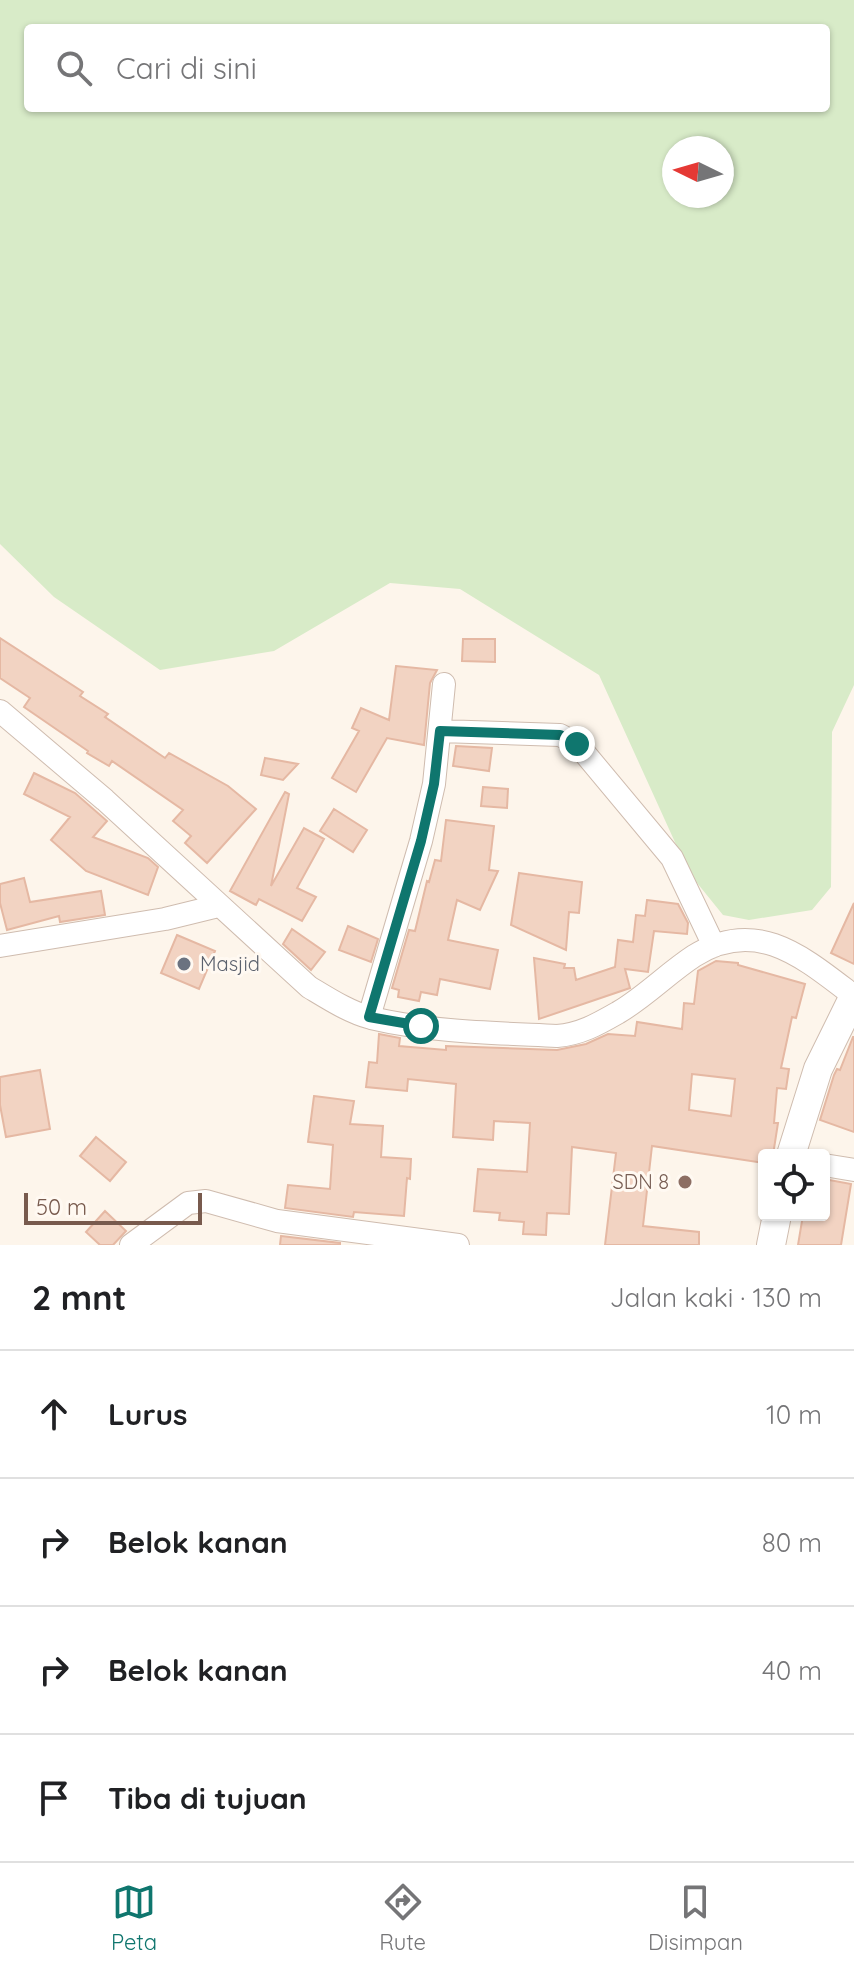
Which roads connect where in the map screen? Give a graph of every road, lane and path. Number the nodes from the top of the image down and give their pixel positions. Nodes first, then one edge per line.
1 (444, 684) dead end
2 (0, 711) edge
3 (440, 731) junction
4 (218, 906) junction
5 (0, 946) edge
6 (714, 946) junction
7 (854, 996) edge
8 (369, 1017) junction
9 (793, 1149) edge
10 (830, 1166) edge
11 (854, 1170) edge
12 (776, 1221) edge
13 (131, 1245) edge
14 (458, 1245) edge
15 (771, 1245) edge

1 - 3 street
2 - 4 street
3 - 6 street
3 - 8 street
4 - 5 street
4 - 8 street
6 - 7 street
6 - 8 street
7 - 9 street
10 - 11 street
12 - 15 street
13 - 14 street

